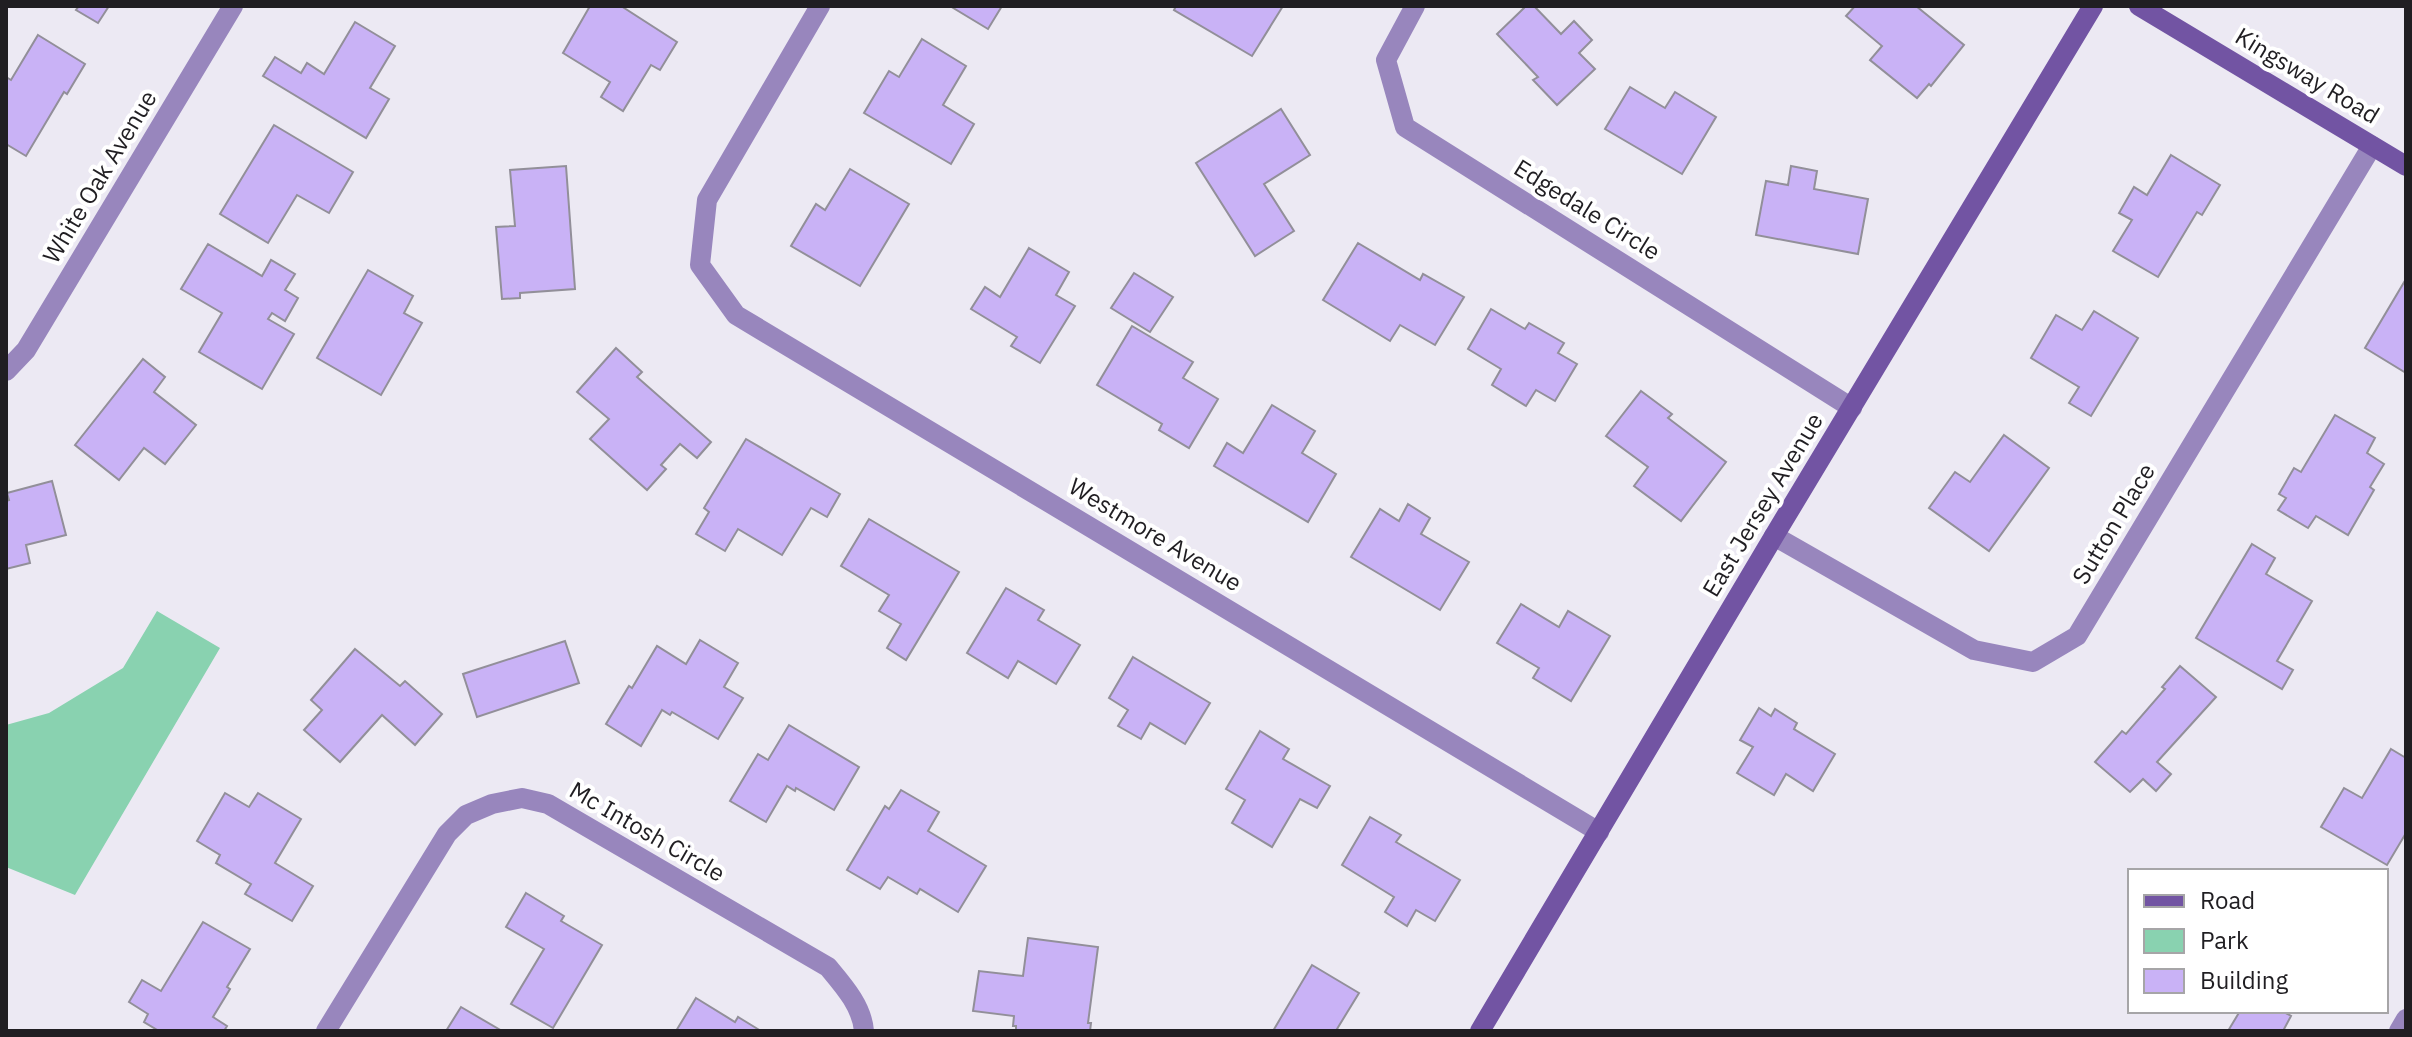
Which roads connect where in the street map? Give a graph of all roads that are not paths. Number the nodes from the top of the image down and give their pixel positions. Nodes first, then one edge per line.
1 (233, 6) edge
2 (820, 6) edge
3 (1415, 6) edge
4 (2093, 6) edge
5 (2139, 6) edge
6 (2372, 146) junction
7 (2406, 166) edge
8 (6, 371) edge
9 (1852, 408) junction
10 (1774, 536) junction
11 (1599, 832) junction
12 (2406, 1019) edge
13 (326, 1031) edge
14 (864, 1031) edge
15 (1480, 1031) edge
16 (2399, 1031) edge

1 - 8 street, White Oak Avenue
2 - 11 street, Westmore Avenue
3 - 9 street, Edgedale Circle
4 - 9 street, East Jersey Avenue
5 - 6 street, Kingsway Road
6 - 7 street, Kingsway Road
6 - 10 street, Sutton Place
9 - 10 street, East Jersey Avenue
10 - 11 street, East Jersey Avenue
11 - 15 street, East Jersey Avenue
12 - 16 street
13 - 14 street, Mc Intosh Circle

